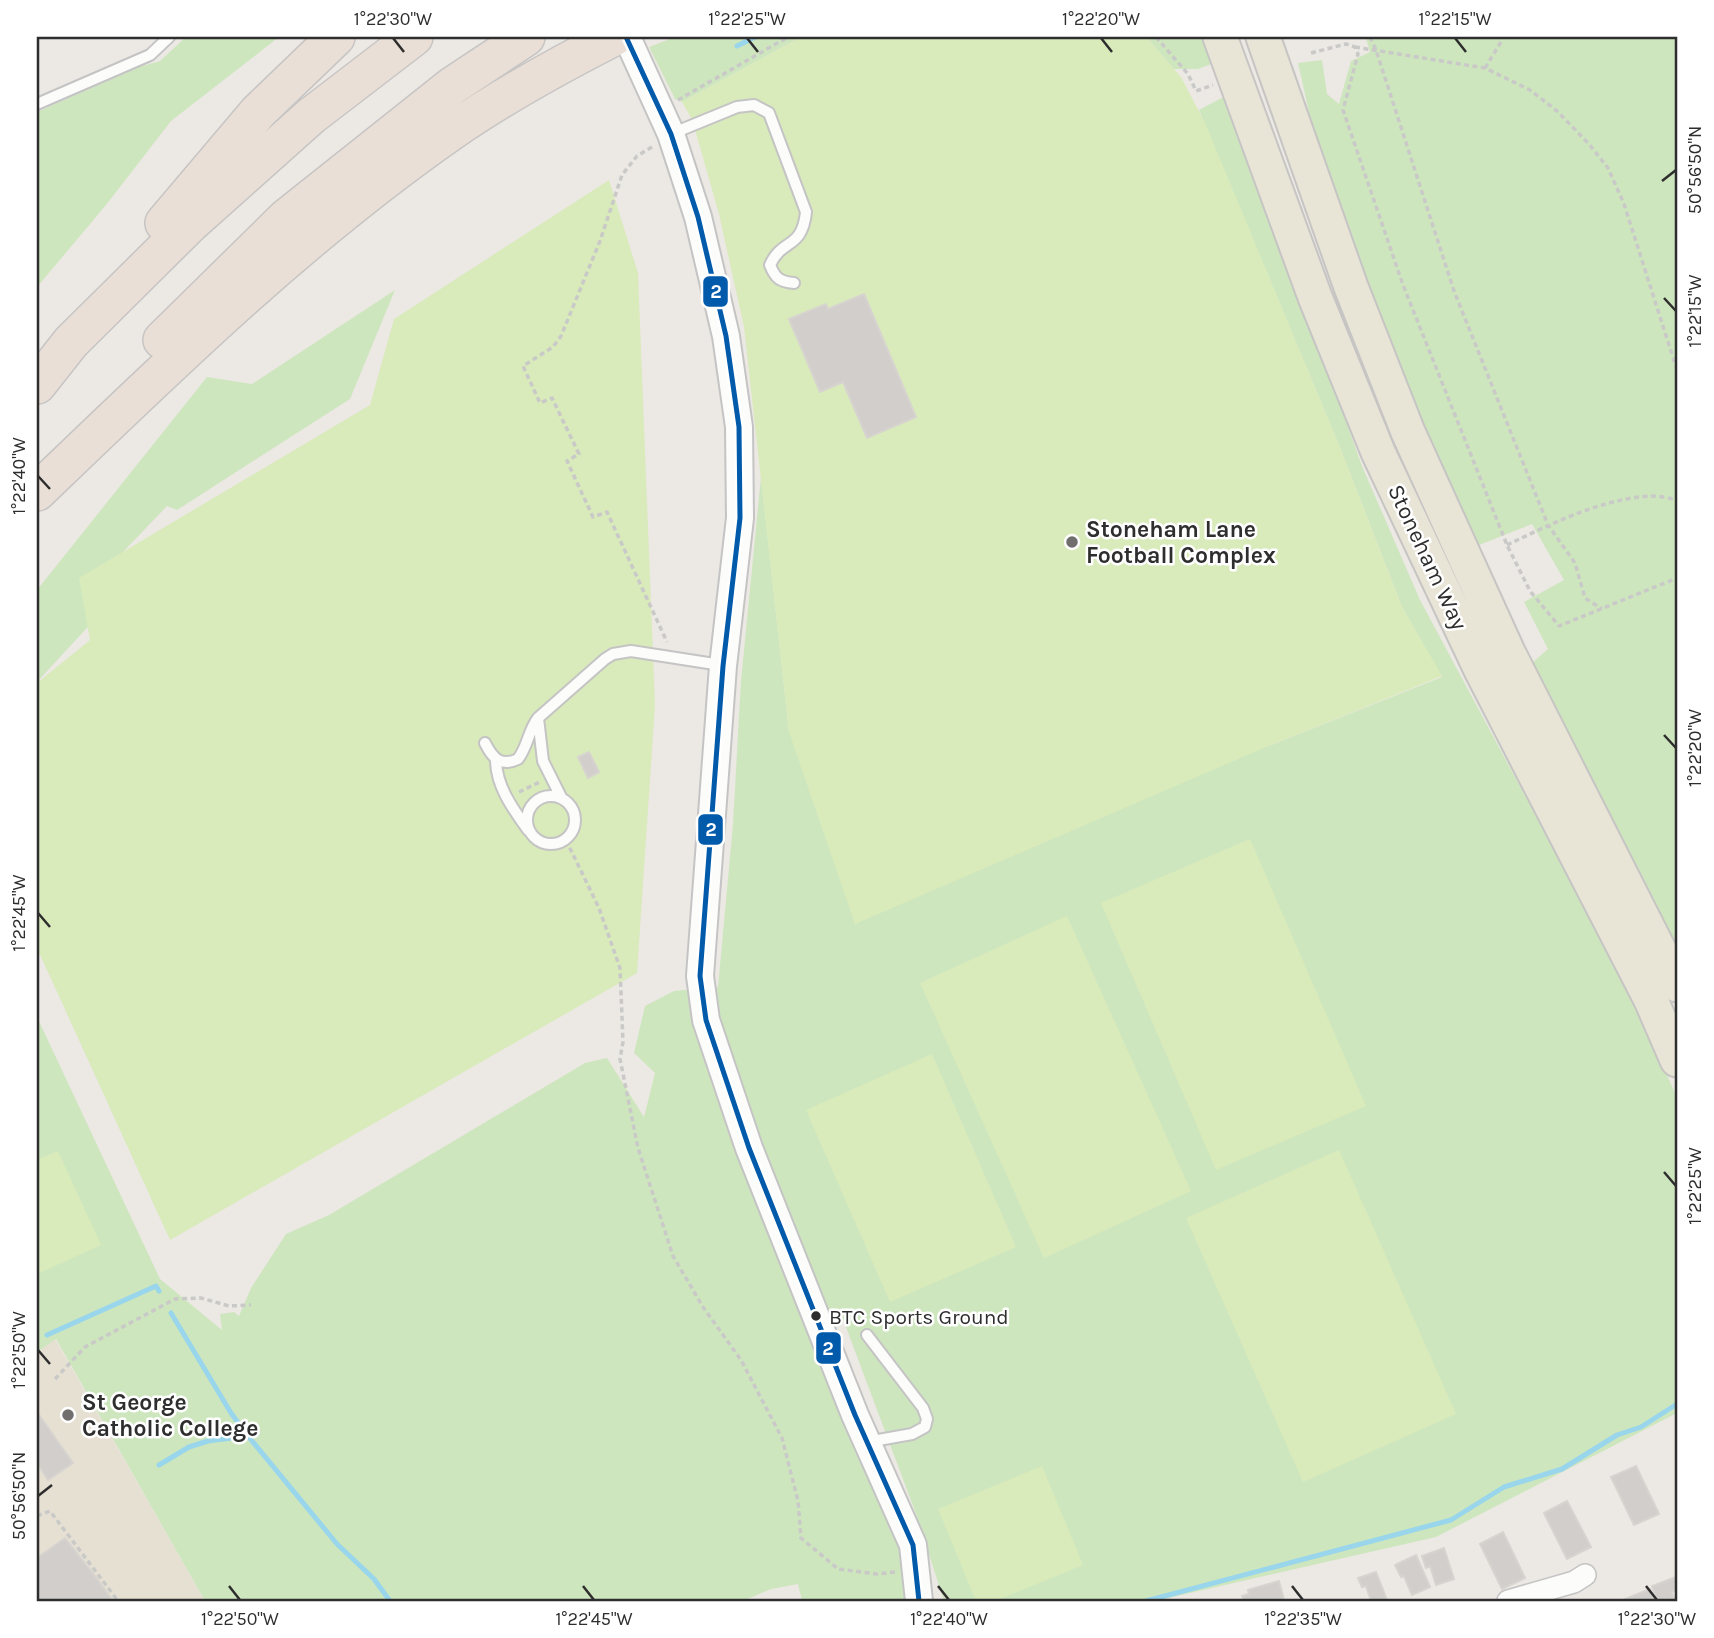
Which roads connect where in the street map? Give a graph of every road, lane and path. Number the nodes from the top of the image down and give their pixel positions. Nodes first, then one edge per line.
1 (169, 37) edge
2 (336, 37) edge
3 (414, 37) edge
4 (526, 37) edge
5 (788, 37) edge
6 (1156, 37) edge
7 (1220, 37) edge
8 (1263, 37) edge
9 (1370, 37) edge
10 (1504, 37) edge
11 (622, 42) edge
12 (1355, 47) junction
13 (1376, 50) junction
14 (1311, 53) dead end
15 (1485, 68) junction
16 (1221, 83) dead end
17 (37, 104) edge
18 (660, 110) junction
19 (671, 134) junction
20 (794, 283) dead end
21 (71, 342) junction
22 (1677, 370) edge
23 (37, 385) edge
24 (37, 490) edge
25 (1677, 500) edge
26 (1548, 525) junction
27 (1507, 545) junction
28 (1677, 578) edge
29 (1602, 609) junction
30 (679, 660) junction
31 (723, 666) junction
32 (538, 718) junction
33 (485, 743) dead end
34 (496, 760) junction
35 (550, 777) junction
36 (507, 797) junction
37 (561, 797) junction
38 (529, 832) junction
39 (566, 840) junction
40 (1677, 985) edge
41 (1677, 1060) edge
42 (251, 1305) dead end
43 (867, 1335) dead end
44 (55, 1380) dead end
45 (867, 1442) junction
46 (37, 1516) edge
47 (917, 1569) junction
48 (1580, 1586) edge
49 (118, 1601) edge
50 (919, 1601) edge
51 (1508, 1601) edge

1 - 17 lane
2 - 21 highway
3 - 21 highway
4 - 24 highway
5 - 18 path
6 - 16 path
7 - 41 main road, Stoneham Way
8 - 40 main road, Stoneham Way
9 - 13 path
10 - 15 path
11 - 18 street
11 - 24 highway
12 - 13 path
12 - 14 path
12 - 27 path
13 - 15 path
13 - 26 path
15 - 22 path
18 - 19 street
19 - 20 lane
19 - 30 path
19 - 31 street
21 - 23 highway
25 - 26 path
26 - 27 path
26 - 29 path
27 - 29 path
28 - 29 path
30 - 31 lane
30 - 32 lane
31 - 45 street
32 - 34 lane
32 - 35 lane
33 - 34 lane
34 - 36 lane
35 - 36 path
35 - 37 lane
36 - 38 lane
37 - 38 lane
37 - 39 lane
38 - 39 lane
39 - 47 path
42 - 44 path
43 - 45 lane
45 - 47 street
46 - 49 path
47 - 50 street
48 - 51 street

